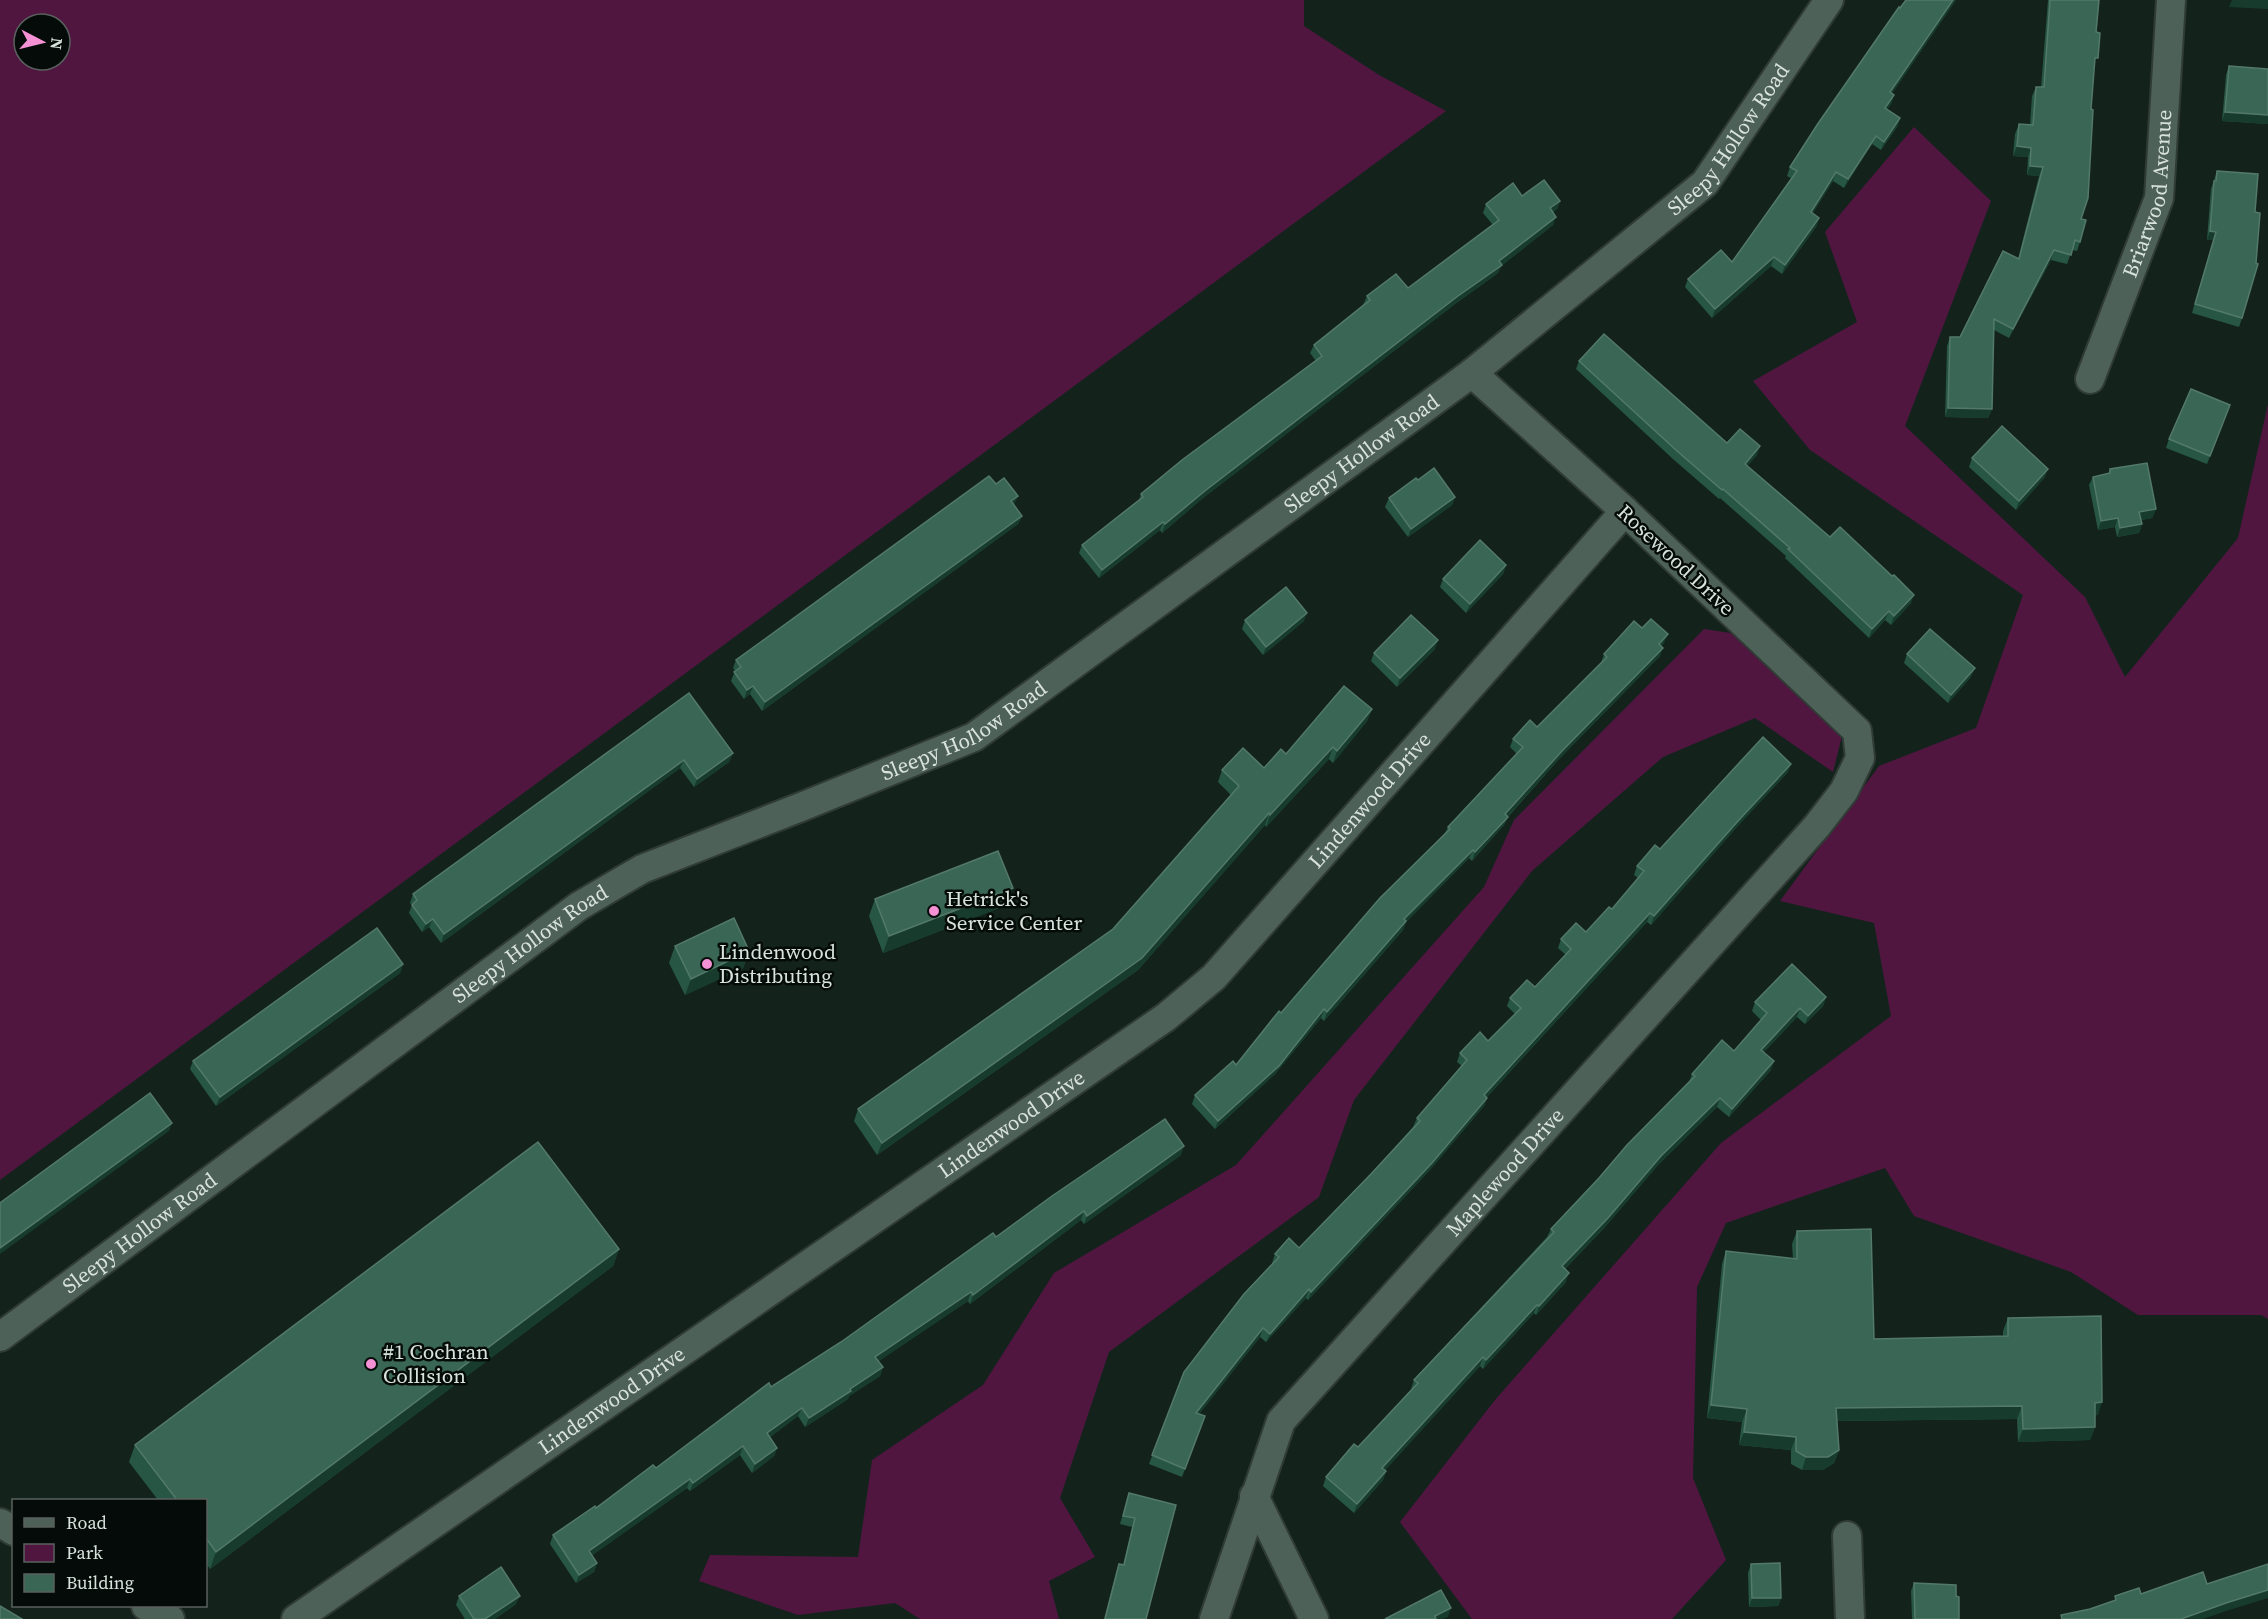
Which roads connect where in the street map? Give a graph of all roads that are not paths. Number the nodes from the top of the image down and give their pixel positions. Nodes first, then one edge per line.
1 (1829, 0) edge
2 (2171, 0) edge
3 (1472, 373) junction
4 (2090, 379) dead end
5 (1625, 511) junction
6 (1860, 758) joint
7 (0, 1336) edge
8 (1254, 1496) junction
9 (1847, 1536) dead end
10 (149, 1607) edge
11 (170, 1619) edge
12 (296, 1619) edge
13 (1214, 1619) edge
14 (1314, 1619) edge
15 (1850, 1619) edge

1 - 3 street, Sleepy Hollow Road
2 - 4 street, Briarwood Avenue
3 - 5 street, Rosewood Drive
3 - 7 street, Sleepy Hollow Road
5 - 6 street, Rosewood Drive
5 - 12 street, Lindenwood Drive
6 - 8 street, Maplewood Drive
8 - 13 street, Maplewood Drive
8 - 14 street
9 - 15 street
10 - 11 street

